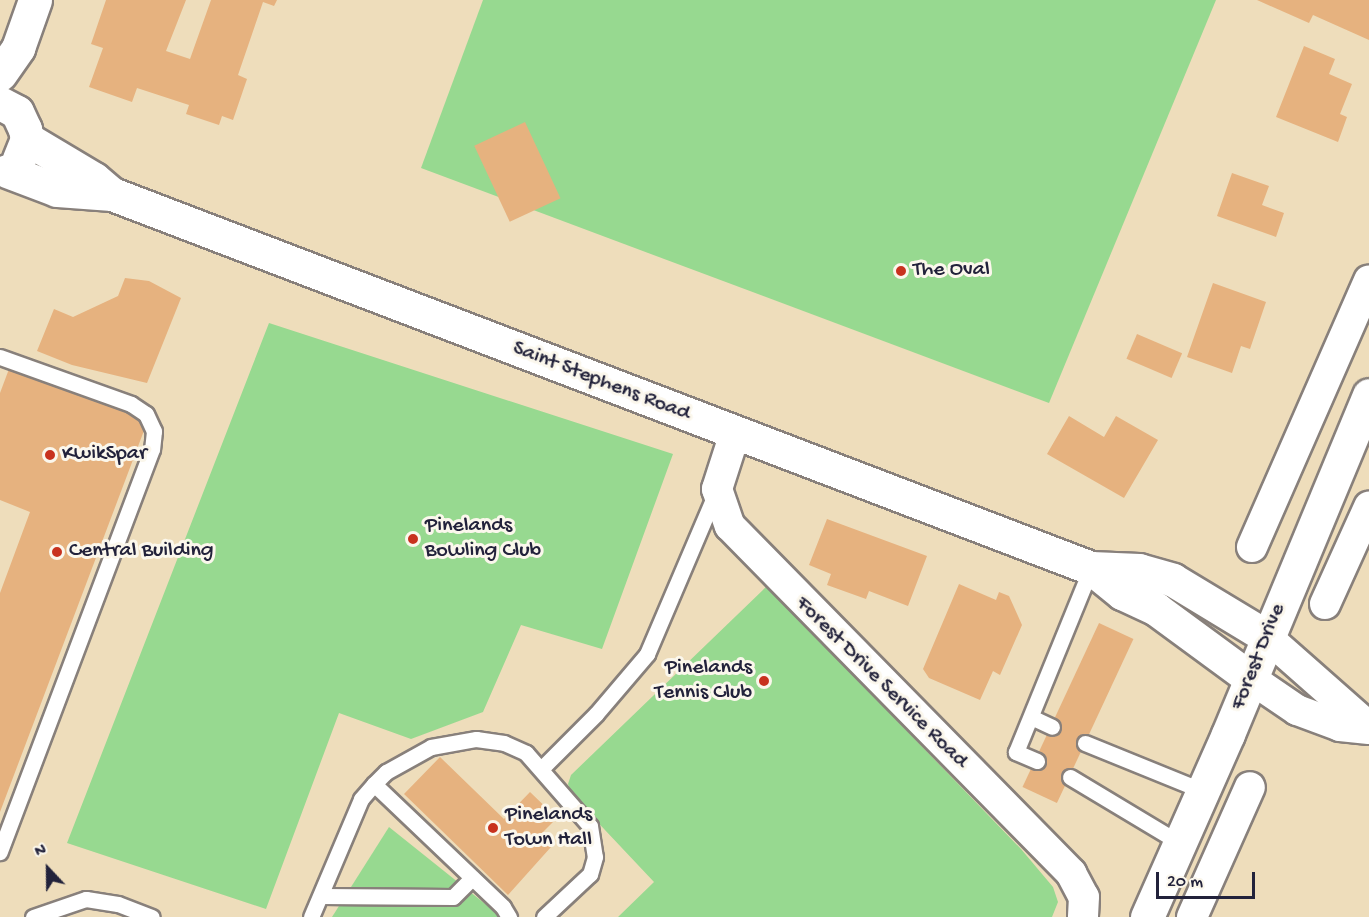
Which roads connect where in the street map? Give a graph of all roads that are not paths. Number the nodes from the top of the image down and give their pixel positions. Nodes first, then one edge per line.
1 (35, 0) edge
2 (9, 61) edge
3 (14, 118) edge
4 (2, 178) edge
5 (112, 194) junction
6 (1369, 281) edge
7 (0, 357) edge
8 (1369, 395) edge
9 (735, 433) junction
10 (717, 489) junction
11 (1369, 507) edge
12 (1252, 547) dead end
13 (1091, 568) junction
14 (1325, 604) dead end
15 (1267, 637) junction
16 (1250, 678) junction
17 (1031, 717) junction
18 (1052, 727) dead end
19 (1369, 728) edge
20 (1085, 743) dead end
21 (1037, 761) dead end
22 (541, 769) junction
23 (1070, 777) dead end
24 (374, 784) junction
25 (1250, 787) dead end
26 (1203, 791) junction
27 (1180, 843) junction
28 (0, 852) edge
29 (472, 878) junction
30 (321, 896) junction
31 (33, 917) edge
32 (152, 917) edge
33 (311, 917) edge
34 (509, 917) edge
35 (544, 917) edge
36 (1083, 917) edge
37 (1147, 917) edge
38 (1192, 917) edge

1 - 2 street
2 - 3 street
3 - 4 street
3 - 5 street, Saint Stephens Road
4 - 5 street, Saint Stephens Road
5 - 9 street, Saint Stephens Road
6 - 12 street
7 - 28 lane
8 - 15 street, Forest Drive
9 - 10 street
9 - 13 street, Saint Stephens Road
10 - 22 lane
10 - 36 street, Forest Drive Service Road
11 - 14 street
13 - 15 street, Saint Stephens Road
13 - 16 street, Saint Stephens Road
13 - 17 lane
15 - 16 street, Forest Drive
15 - 19 street
16 - 19 street
16 - 26 street, Forest Drive
17 - 18 lane
17 - 21 lane
20 - 26 lane
22 - 24 lane
22 - 35 lane
23 - 27 lane
24 - 29 lane
24 - 30 lane
25 - 38 street
26 - 27 street, Forest Drive
27 - 37 street, Forest Drive
29 - 30 lane
29 - 34 lane
30 - 33 lane
31 - 32 lane

